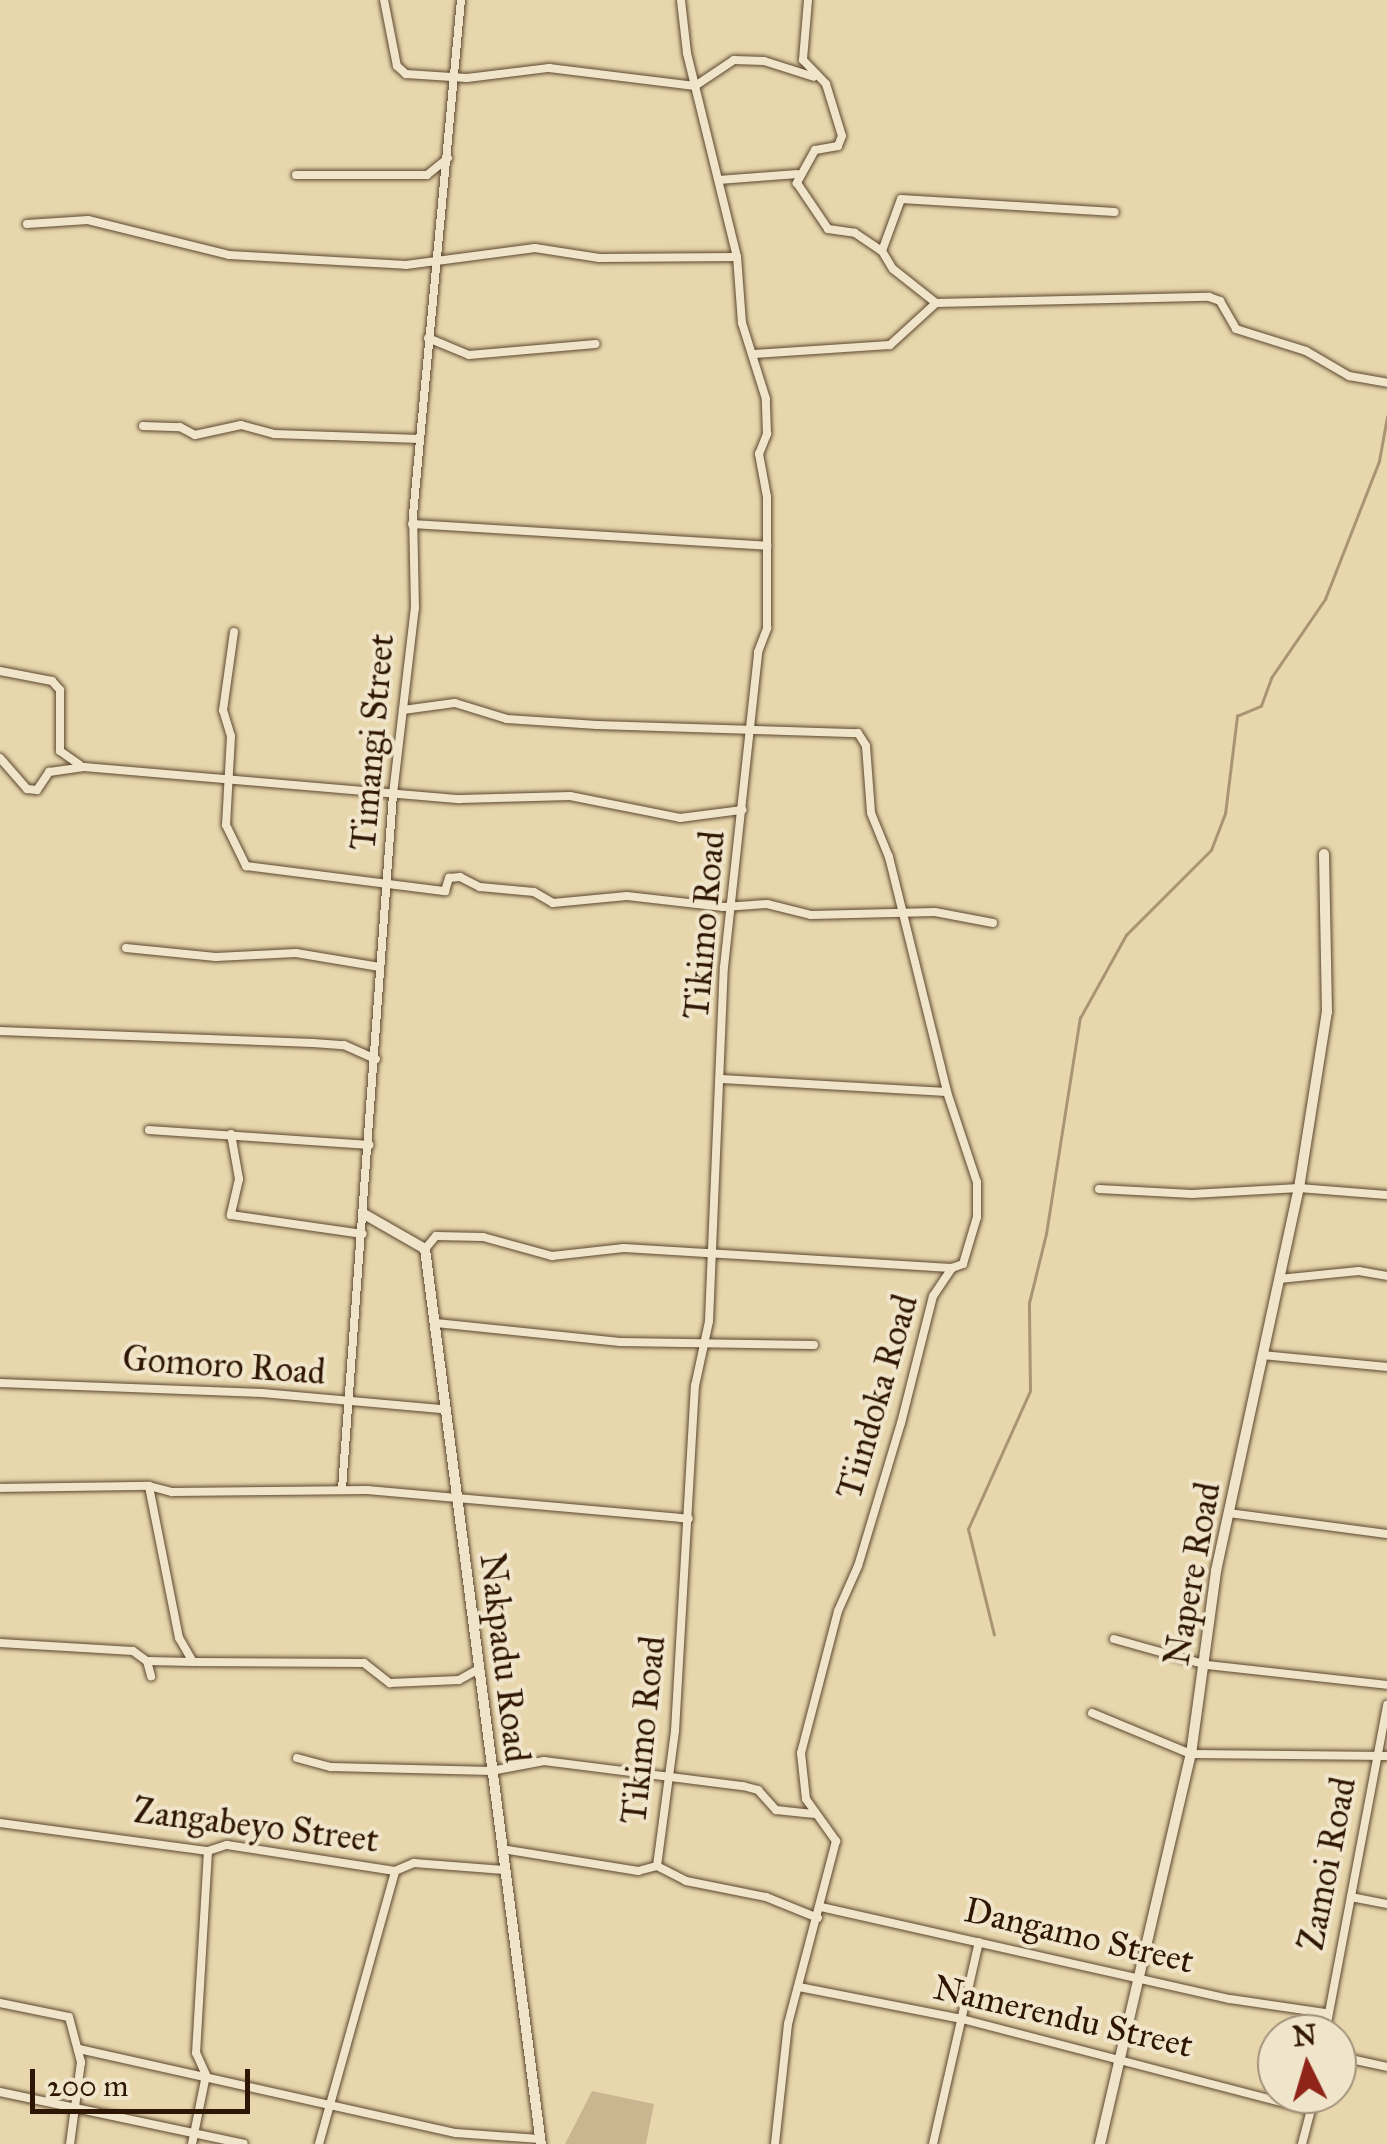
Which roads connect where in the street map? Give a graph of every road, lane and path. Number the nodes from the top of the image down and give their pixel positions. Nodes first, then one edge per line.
1 (384, 0) edge
2 (461, 0) edge
3 (681, 0) edge
4 (808, 0) edge
5 (454, 78) junction
6 (816, 78) junction
7 (695, 86) junction
8 (450, 155) junction
9 (296, 174) dead end
10 (797, 174) junction
11 (719, 180) junction
12 (1115, 212) dead end
13 (27, 224) dead end
14 (882, 251) junction
15 (737, 257) junction
16 (437, 263) junction
17 (936, 303) junction
18 (428, 338) junction
19 (596, 344) dead end
20 (754, 354) junction
21 (1387, 383) edge
22 (143, 426) dead end
23 (420, 439) junction
24 (412, 524) junction
25 (768, 546) junction
26 (234, 632) dead end
27 (0, 671) edge
28 (403, 710) junction
29 (750, 731) junction
30 (0, 758) edge
31 (84, 767) junction
32 (230, 778) junction
33 (393, 794) junction
34 (742, 810) junction
35 (1324, 854) dead end
36 (388, 882) junction
37 (735, 906) junction
38 (904, 913) junction
39 (993, 923) dead end
40 (126, 948) dead end
41 (380, 967) junction
42 (0, 1031) edge
43 (376, 1059) junction
44 (721, 1079) junction
45 (947, 1092) junction
46 (149, 1130) dead end
47 (231, 1134) junction
48 (369, 1145) junction
49 (1099, 1188) dead end
50 (1299, 1188) junction
51 (1387, 1195) edge
52 (364, 1214) junction
53 (364, 1234) junction
54 (426, 1249) junction
55 (711, 1254) junction
56 (952, 1268) junction
57 (1387, 1276) edge
58 (1278, 1279) junction
59 (436, 1323) junction
60 (706, 1344) junction
61 (814, 1345) dead end
62 (1262, 1355) junction
63 (1387, 1367) edge
64 (0, 1383) edge
65 (349, 1402) junction
66 (443, 1409) junction
67 (149, 1486) junction
68 (0, 1488) edge
69 (342, 1490) junction
70 (456, 1502) junction
71 (1229, 1512) junction
72 (688, 1519) junction
73 (1387, 1534) edge
74 (1114, 1638) dead end
75 (0, 1643) edge
76 (147, 1661) junction
77 (193, 1662) junction
78 (160, 1664) junction
79 (1207, 1666) junction
80 (479, 1669) junction
81 (459, 1680) junction
82 (1387, 1685) edge
83 (481, 1688) junction
84 (1387, 1705) edge
85 (1092, 1713) dead end
86 (1191, 1754) junction
87 (1382, 1756) edge
88 (297, 1758) dead end
89 (490, 1771) junction
90 (671, 1778) junction
91 (813, 1814) junction
92 (0, 1823) edge
93 (502, 1849) junction
94 (208, 1851) junction
95 (657, 1866) junction
96 (504, 1870) junction
97 (395, 1871) junction
98 (1351, 1896) junction
99 (1387, 1904) edge
100 (821, 1906) junction
101 (818, 1918) junction
102 (979, 1942) junction
103 (1136, 1976) junction
104 (799, 1987) junction
105 (0, 2004) edge
106 (1325, 2013) joint
107 (962, 2020) junction
108 (79, 2049) junction
109 (1118, 2058) junction
110 (1357, 2060) edge
111 (1387, 2067) edge
112 (206, 2075) junction
113 (0, 2092) edge
114 (1257, 2095) edge
115 (78, 2104) junction
116 (330, 2106) junction
117 (1310, 2114) edge
118 (456, 2133) junction
119 (194, 2134) junction
120 (540, 2142) edge
121 (779, 2143) edge
122 (70, 2144) edge
123 (192, 2144) edge
124 (244, 2144) edge
125 (320, 2144) edge
126 (453, 2144) edge
127 (933, 2144) edge
128 (1100, 2144) edge
129 (1302, 2144) edge

1 - 5 street
2 - 5 street, Timangi Street
3 - 7 street, Tikimo Road
4 - 6 street
5 - 7 street
5 - 8 street, Timangi Street
6 - 7 street
6 - 10 street
7 - 11 street, Tikimo Road
8 - 9 street
8 - 16 street, Timangi Street
10 - 11 street
10 - 14 street
11 - 15 street, Tikimo Road
12 - 14 street
13 - 16 street
14 - 17 street
15 - 16 street
15 - 20 street, Tikimo Road
16 - 18 street, Timangi Street
17 - 20 street
17 - 21 street
18 - 19 street
18 - 23 street, Timangi Street
20 - 25 street, Tikimo Road
22 - 23 street
23 - 24 street, Timangi Street
24 - 25 street
24 - 28 street, Timangi Street
25 - 29 street, Tikimo Road
26 - 32 street
27 - 31 street
28 - 29 street
28 - 33 street, Timangi Street
29 - 34 street, Tikimo Road
29 - 38 street, Tiindoka Road
30 - 31 street
31 - 32 street
32 - 33 street
32 - 36 street
33 - 34 street
33 - 36 street, Timangi Street
34 - 37 street, Tikimo Road
35 - 50 street, Napere Road
36 - 37 street
36 - 41 street, Timangi Street
37 - 38 street
37 - 44 street, Tikimo Road
38 - 39 street
38 - 45 street, Tiindoka Road
40 - 41 street
41 - 43 street, Timangi Street
42 - 43 street
43 - 48 street, Timangi Street
44 - 45 street
44 - 55 street, Tikimo Road
45 - 56 street, Tiindoka Road
46 - 47 street
47 - 48 street
47 - 53 street
48 - 52 street, Timangi Street
49 - 50 street
50 - 51 street
50 - 58 street, Napere Road
52 - 53 street, Timangi Street
52 - 54 street
53 - 65 street, Timangi Street
54 - 55 street
54 - 59 street, Nakpadu Road
55 - 56 street
55 - 60 street, Tikimo Road
56 - 91 street, Tiindoka Road
57 - 58 street
58 - 62 street, Napere Road
59 - 60 street
59 - 66 street, Nakpadu Road
60 - 61 street
60 - 72 street, Tikimo Road
62 - 63 street
62 - 71 street, Napere Road
64 - 65 street, Gomoro Road
65 - 66 street, Gomoro Road
65 - 69 street, Timangi Street
66 - 70 street, Nakpadu Road
67 - 68 street
67 - 69 street
67 - 77 street
69 - 70 street
70 - 72 street
70 - 80 street, Nakpadu Road
71 - 73 street
71 - 79 street, Napere Road
72 - 90 street, Tikimo Road
74 - 79 street
75 - 76 street
76 - 78 street
76 - 78 street
77 - 78 street
77 - 81 street
79 - 82 street
79 - 86 street, Napere Road
80 - 81 street
80 - 83 street, Nakpadu Road
81 - 83 street
83 - 89 street, Nakpadu Road
84 - 87 street, Zamoi Road
85 - 86 street
86 - 87 street
86 - 103 street, Napere Road
87 - 98 street, Zamoi Road
88 - 89 street
89 - 90 street
89 - 93 street, Nakpadu Road
90 - 91 street
90 - 95 street, Tikimo Road
91 - 100 street, Tiindoka Road
92 - 94 street, Zangabeyo Street
93 - 95 street
93 - 96 street, Nakpadu Road
94 - 97 street, Zangabeyo Street
94 - 112 street
95 - 101 street
96 - 97 street, Zangabeyo Street
96 - 120 street, Nakpadu Road
97 - 116 street
98 - 99 street
98 - 106 street, Zamoi Road
100 - 101 street
100 - 102 street, Dangamo Street
101 - 104 street
102 - 103 street, Dangamo Street
102 - 107 street
103 - 106 street, Dangamo Street
103 - 109 street, Napere Road
104 - 107 street, Namerendu Street
104 - 121 street
105 - 108 street
107 - 109 street, Namerendu Street
107 - 127 street
108 - 112 street
108 - 115 street
109 - 114 street, Namerendu Street
109 - 128 street, Napere Road
110 - 111 street
112 - 116 street
112 - 119 street
113 - 115 street
115 - 119 street
115 - 122 street
116 - 118 street
116 - 125 street
117 - 129 street
118 - 120 street
118 - 126 street
119 - 123 street
119 - 124 street

